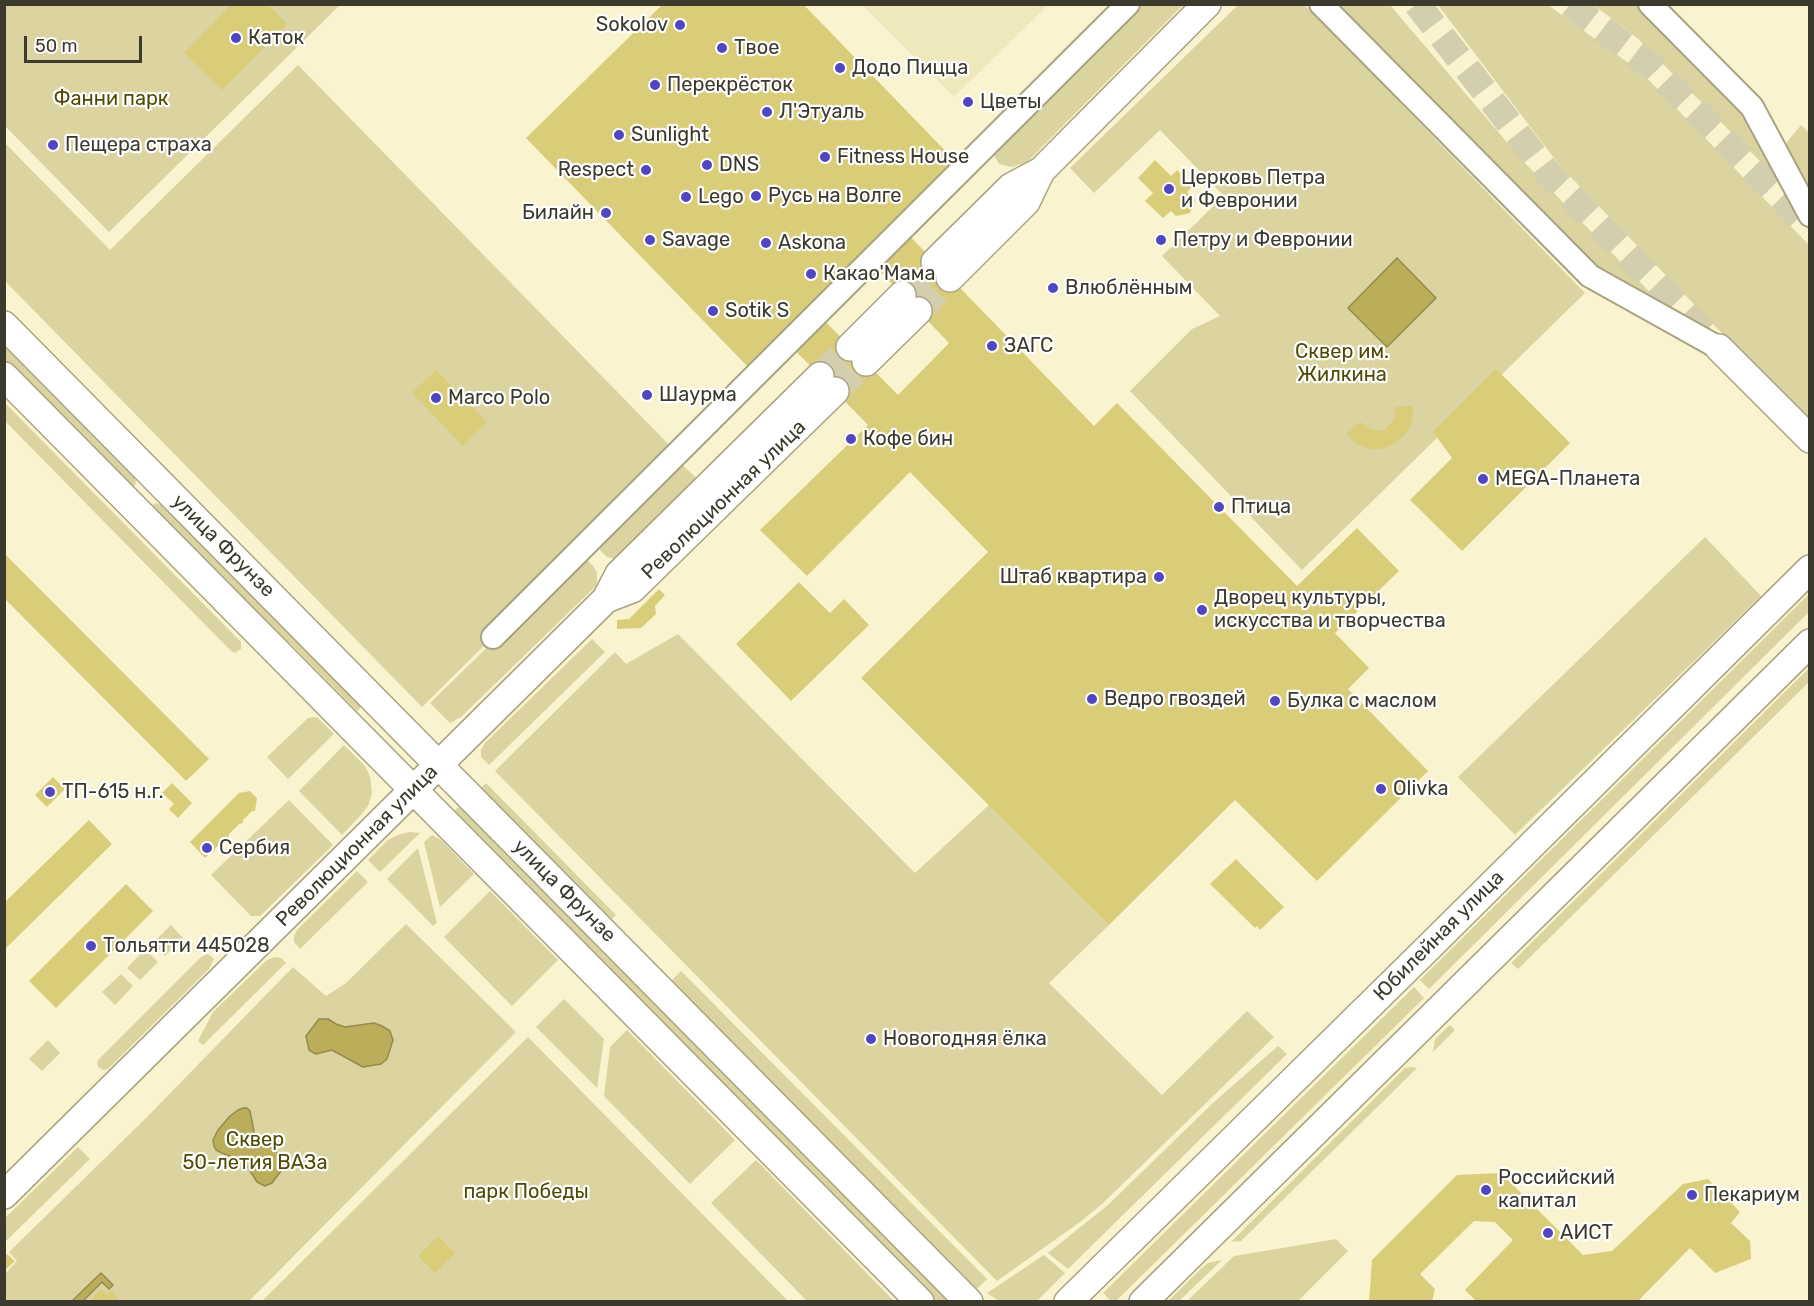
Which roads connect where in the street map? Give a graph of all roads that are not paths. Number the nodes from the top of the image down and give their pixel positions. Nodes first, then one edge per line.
1 (1128, 4) edge
2 (1207, 4) edge
3 (1321, 4) edge
4 (1650, 4) edge
5 (1809, 215) edge
6 (943, 270) tunnel mouth
7 (910, 303) tunnel mouth
8 (4, 326) edge
9 (1719, 348) joint
10 (858, 354) tunnel mouth
11 (4, 376) edge
12 (828, 383) tunnel mouth
13 (1809, 439) edge
14 (159, 482) junction
15 (134, 506) junction
16 (1809, 569) edge
17 (493, 637) dead end
18 (1809, 643) edge
19 (440, 765) junction
20 (414, 790) junction
21 (4, 1195) edge
22 (920, 1302) edge
23 (969, 1302) edge
24 (1068, 1302) edge
25 (1143, 1302) edge

1 - 17 street
2 - 6 main road
3 - 9 street
4 - 5 street
7 - 10 main road
8 - 14 main road, улица Фрунзе
9 - 13 main road
11 - 15 main road, улица Фрунзе
12 - 19 main road, Революционная улица
14 - 15 main road, улица Фрунзе
14 - 19 main road, улица Фрунзе
15 - 20 main road, улица Фрунзе
16 - 24 main road, Юбилейная улица
18 - 25 main road
19 - 20 main road, Революционная улица
19 - 23 main road, улица Фрунзе
20 - 21 main road, Революционная улица
20 - 22 main road, улица Фрунзе

